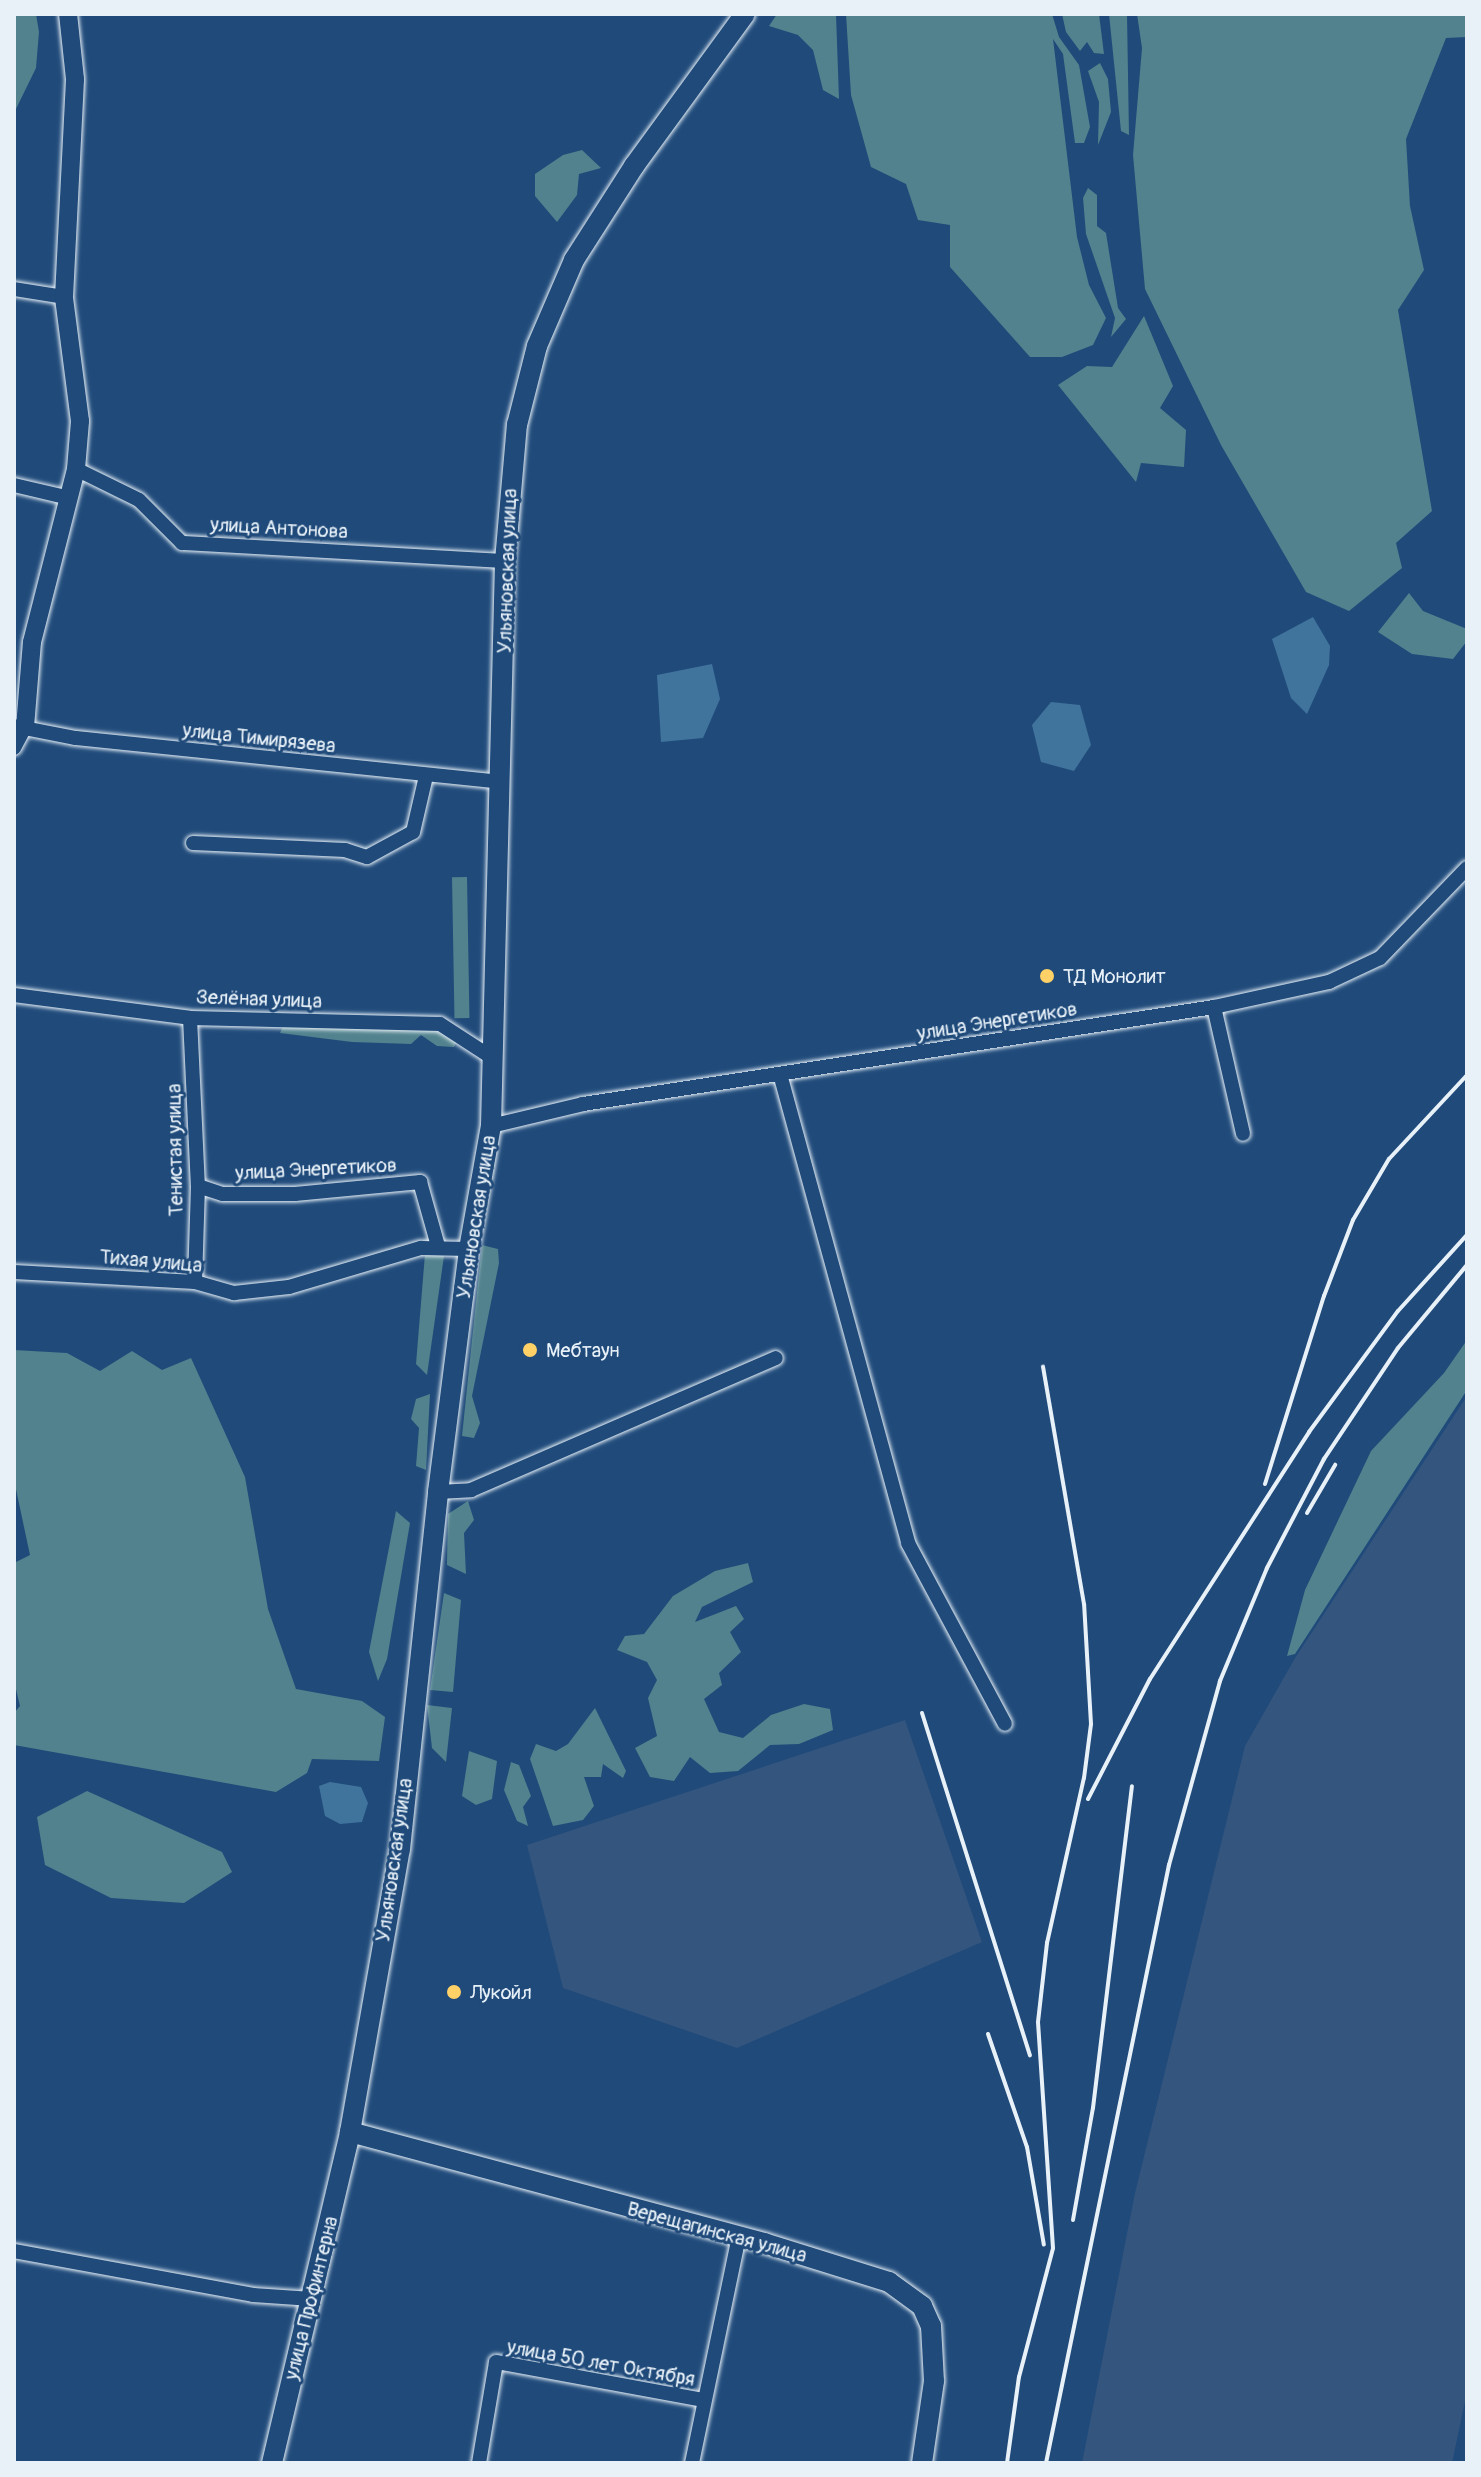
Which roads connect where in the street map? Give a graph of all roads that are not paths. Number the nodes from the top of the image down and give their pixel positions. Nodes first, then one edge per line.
1 (68, 14) edge
2 (745, 14) edge
3 (14, 289) edge
4 (64, 297) junction
5 (76, 469) junction
6 (14, 485) edge
7 (65, 497) junction
8 (505, 561) junction
9 (19, 727) edge
10 (14, 748) edge
11 (426, 776) junction
12 (501, 782) junction
13 (193, 843) dead end
14 (1467, 868) edge
15 (14, 995) edge
16 (1214, 1007) junction
17 (190, 1018) junction
18 (494, 1059) junction
19 (780, 1074) junction
20 (491, 1126) junction
21 (1243, 1134) dead end
22 (198, 1186) junction
23 (438, 1246) junction
24 (469, 1249) junction
25 (14, 1272) edge
26 (195, 1282) junction
27 (776, 1358) dead end
28 (438, 1492) junction
29 (1005, 1724) dead end
30 (350, 2132) junction
31 (739, 2236) junction
32 (14, 2251) edge
33 (312, 2299) junction
34 (703, 2400) junction
35 (272, 2463) edge
36 (479, 2463) edge
37 (692, 2463) edge
38 (922, 2463) edge

1 - 4 street
2 - 8 main road, Ульяновская улица
3 - 4 street
4 - 5 street
5 - 7 street
5 - 8 street, улица Антонова
6 - 7 street
7 - 9 street
8 - 12 main road, Ульяновская улица
9 - 10 street
9 - 11 street, улица Тимирязева
11 - 12 street, улица Тимирязева
11 - 13 street
12 - 18 main road, Ульяновская улица
14 - 16 street, улица Энергетиков
15 - 17 street, Зелёная улица
16 - 19 street, улица Энергетиков
16 - 21 street
17 - 18 street, Зелёная улица
17 - 22 street, Тенистая улица
18 - 20 main road, Ульяновская улица
19 - 20 street, улица Энергетиков
19 - 29 street
20 - 24 main road, Ульяновская улица
22 - 23 street, улица Энергетиков
22 - 26 street, Тенистая улица
23 - 24 street, Тихая улица
23 - 26 street, Тихая улица
24 - 28 main road, Ульяновская улица
25 - 26 street, Тихая улица
27 - 28 street
28 - 30 main road, Ульяновская улица
30 - 31 main road, Верещагинская улица
30 - 33 main road, улица Профинтерна
31 - 34 street
31 - 38 main road, Верещагинская улица
32 - 33 street
33 - 35 main road, улица Профинтерна
34 - 36 street, улица 50 лет Октября
34 - 37 street

